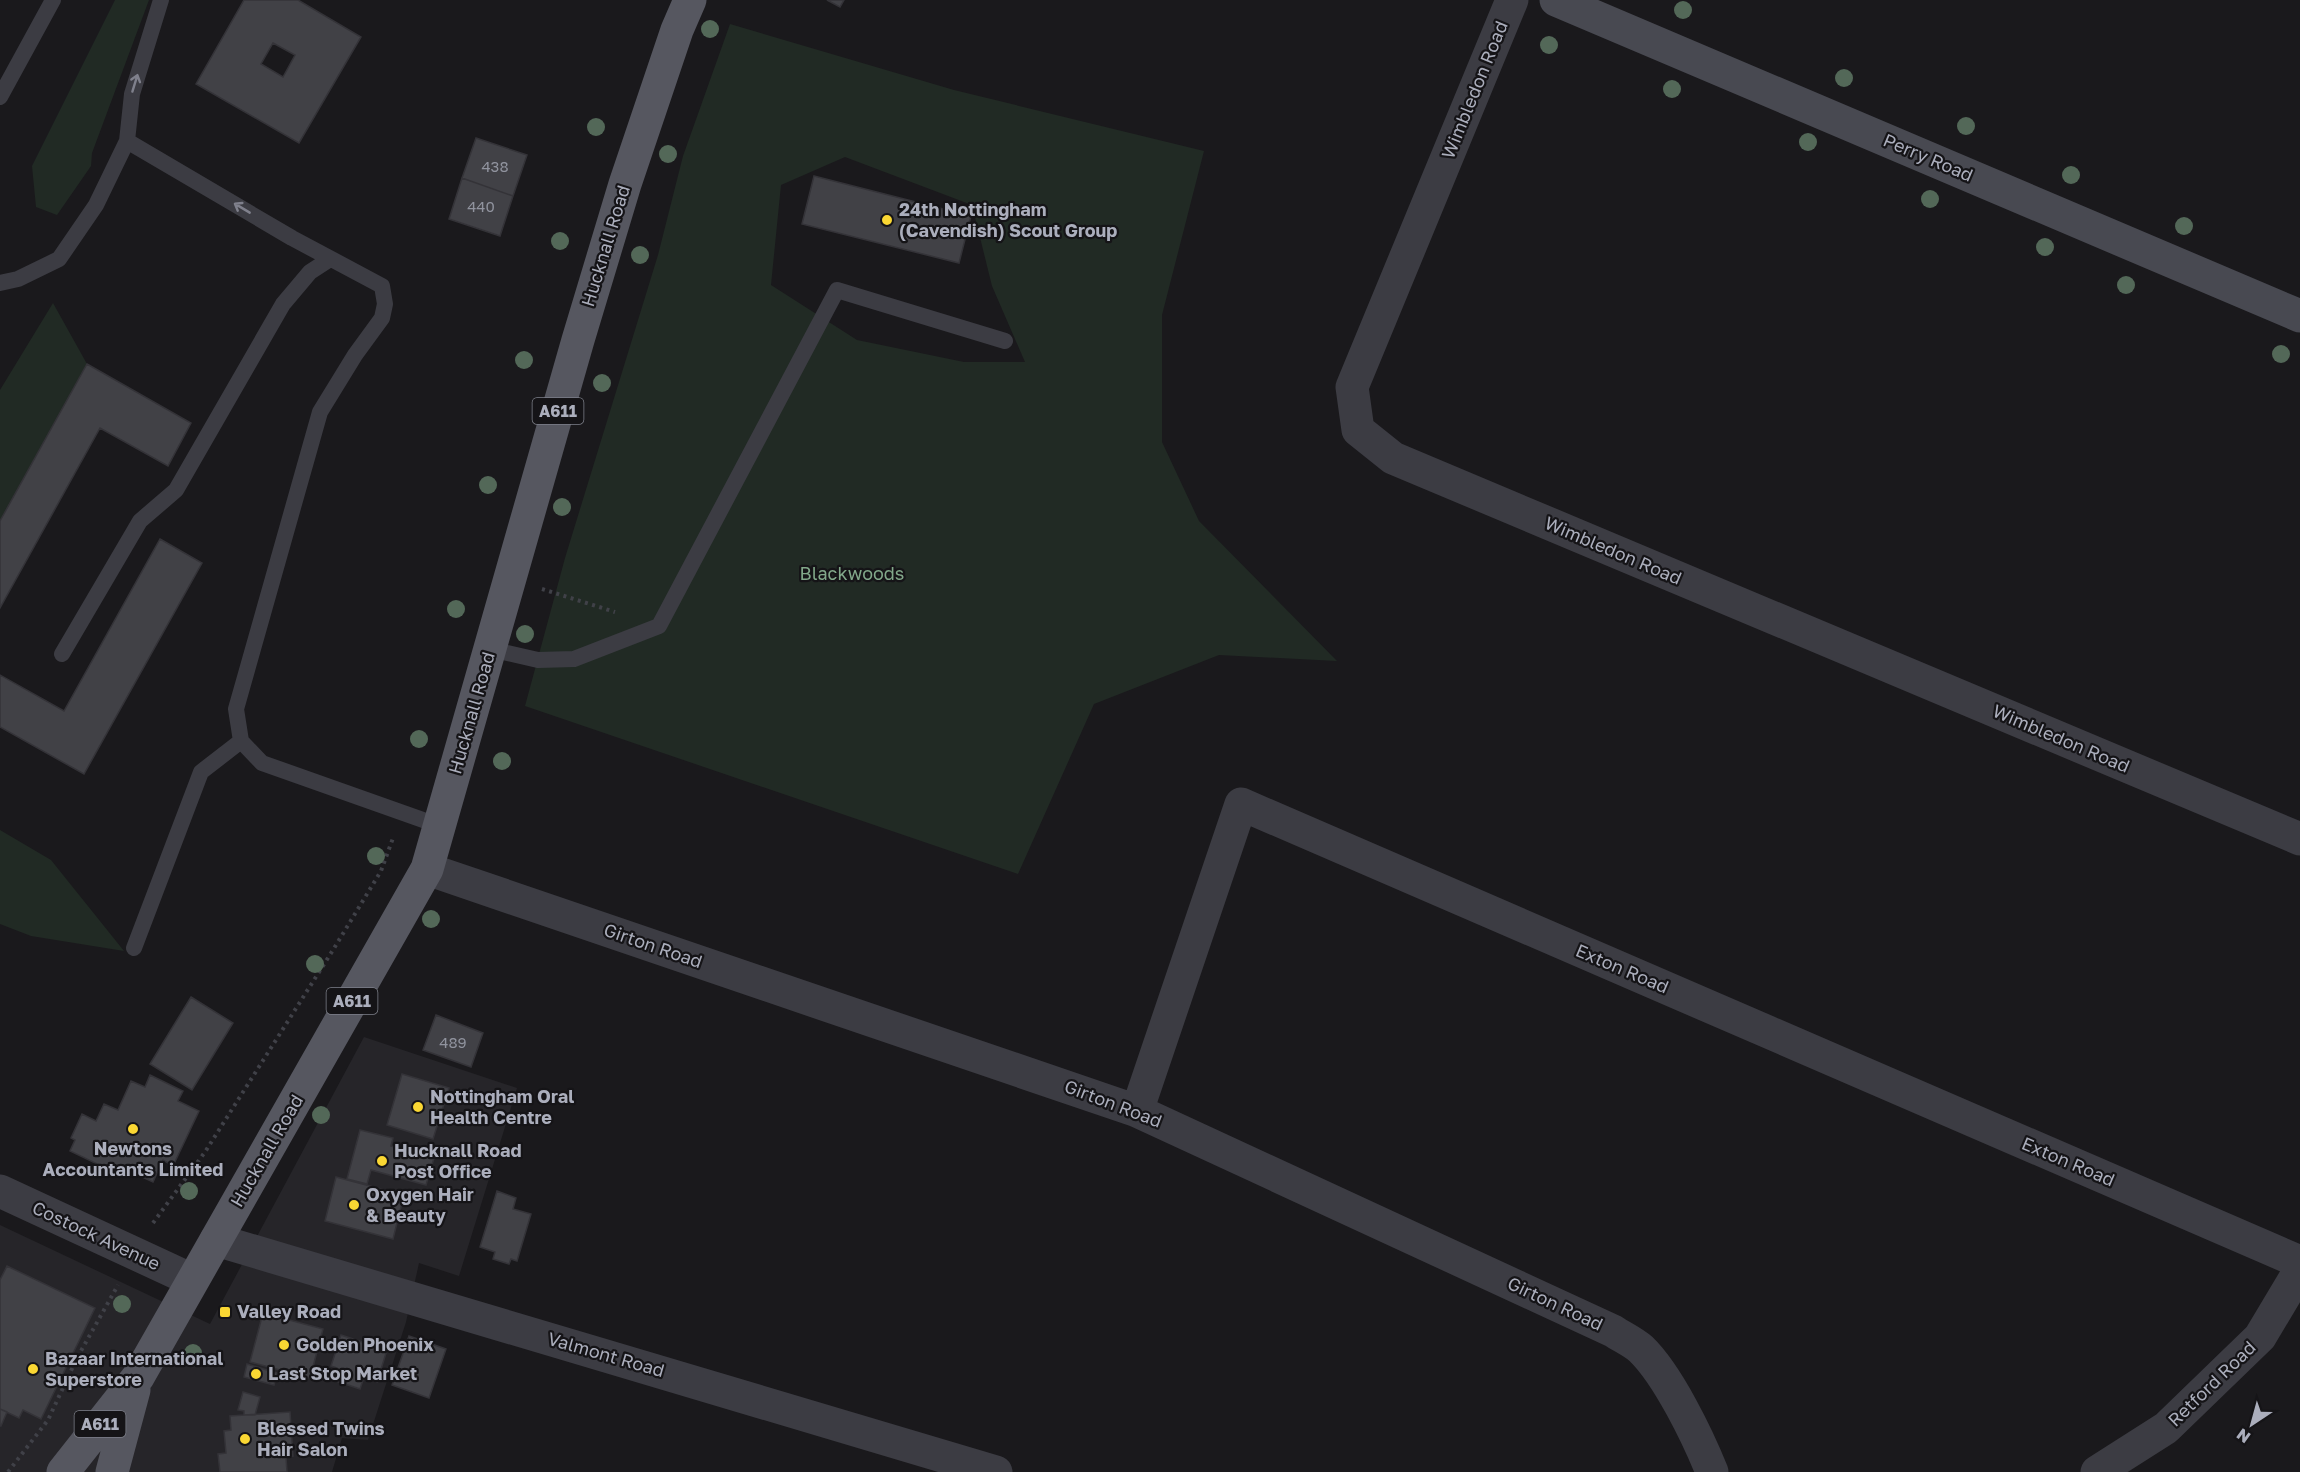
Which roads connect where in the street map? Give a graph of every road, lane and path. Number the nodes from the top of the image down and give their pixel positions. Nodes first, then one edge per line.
1 (53, 0) edge
2 (161, 0) edge
3 (690, 0) edge
4 (1512, 0) edge
5 (1556, 0) edge
6 (0, 97) edge
7 (128, 141) junction
8 (330, 259) junction
9 (0, 283) edge
10 (2300, 316) edge
11 (1005, 340) dead end
12 (510, 579) junction
13 (659, 626) junction
14 (490, 649) junction
15 (62, 654) dead end
16 (240, 741) junction
17 (402, 813) junction
18 (440, 826) junction
19 (2300, 839) edge
20 (427, 869) junction
21 (134, 948) dead end
22 (1137, 1111) junction
23 (0, 1191) edge
24 (216, 1240) junction
25 (136, 1254) junction
26 (2300, 1262) edge
27 (2300, 1270) edge
28 (192, 1280) junction
29 (138, 1377) junction
30 (8, 1472) edge
31 (63, 1472) edge
32 (112, 1472) edge
33 (996, 1472) edge
34 (1711, 1472) edge
35 (1717, 1472) edge
36 (2097, 1472) edge

1 - 6 lane
7 -> 2 lane
3 - 12 main road, Hucknall Road / A611
4 - 19 street, Wimbledon Road
5 - 10 street, Perry Road
8 -> 7 lane
7 - 9 lane
8 - 15 lane
8 - 16 lane
11 - 13 lane
12 - 13 path
12 - 14 main road, Hucknall Road / A611
13 - 14 lane
14 - 18 main road, Hucknall Road / A611
16 - 17 lane
16 - 21 lane
17 - 18 lane
17 - 25 path
18 - 20 main road, Hucknall Road / A611
20 - 22 street, Girton Road
20 - 24 main road, Hucknall Road / A611
22 - 26 street, Exton Road
22 - 34 street, Girton Road
23 - 25 street, Costock Avenue
24 - 28 main road, Hucknall Road / A611
24 - 33 street, Valmont Road
25 - 28 street, Costock Avenue
25 - 30 path
27 - 36 street, Retford Road
28 - 29 main road, Hucknall Road / A611
29 - 31 main road, Hucknall Road / A611
29 - 32 main road, Hucknall Road / A611
34 - 35 street

